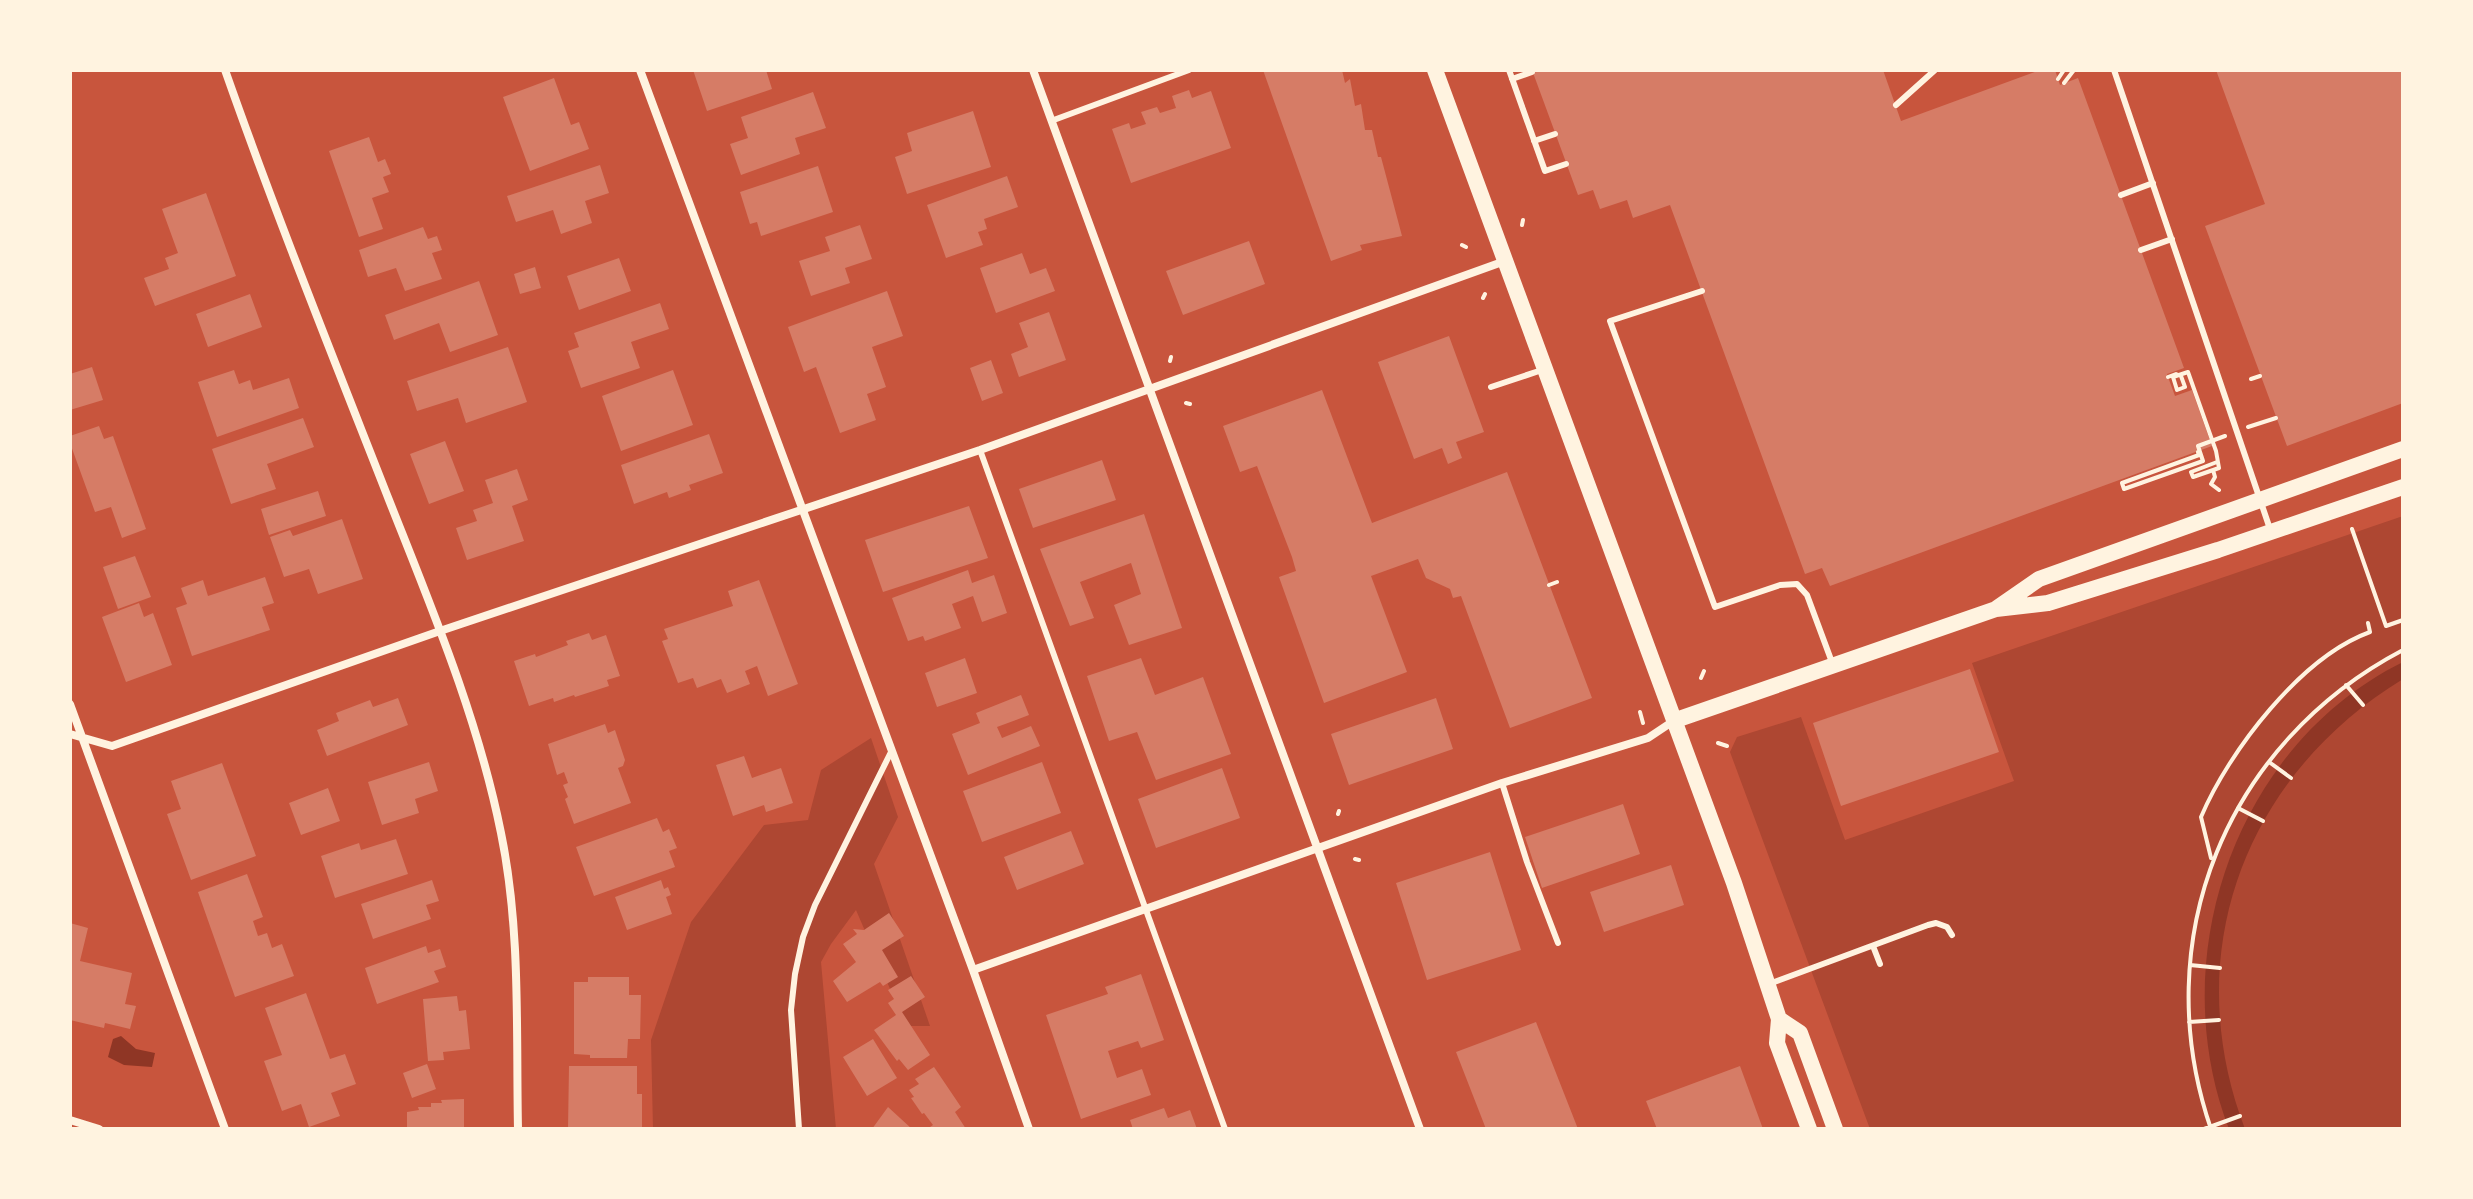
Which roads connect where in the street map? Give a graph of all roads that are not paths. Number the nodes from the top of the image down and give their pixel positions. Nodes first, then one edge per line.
1 (225, 70) edge
2 (640, 70) edge
3 (1033, 70) edge
4 (1189, 70) edge
5 (1435, 70) edge
6 (1509, 70) edge
7 (1935, 70) edge
8 (2114, 70) edge
9 (1532, 72) edge
10 (1512, 79) junction
11 (1896, 105) dead end
12 (1051, 121) junction
13 (1555, 134) dead end
14 (1534, 141) junction
15 (1566, 164) dead end
16 (2153, 183) junction
17 (2121, 195) dead end
18 (2172, 239) junction
19 (2141, 250) dead end
20 (1505, 261) junction
21 (1702, 291) dead end
22 (1546, 369) junction
23 (1491, 387) dead end
24 (1149, 388) junction
25 (2403, 449) edge
26 (980, 450) junction
27 (2403, 487) edge
28 (2260, 499) junction
29 (802, 511) junction
30 (2271, 533) junction
31 (1996, 609) junction
32 (440, 631) junction
33 (1833, 665) junction
34 (70, 704) edge
35 (1676, 720) junction
36 (70, 734) edge
37 (83, 738) junction
38 (891, 752) junction
39 (1502, 783) junction
40 (1318, 849) junction
41 (1147, 909) junction
42 (1952, 935) dead end
43 (1558, 943) dead end
44 (1873, 946) junction
45 (1880, 964) dead end
46 (973, 970) junction
47 (1769, 984) junction
48 (1779, 1019) junction
49 (70, 1120) edge
50 (99, 1129) edge
51 (225, 1129) edge
52 (518, 1129) edge
53 (799, 1129) edge
54 (1029, 1129) edge
55 (1225, 1129) edge
56 (1420, 1129) edge
57 (1809, 1129) edge
58 (1835, 1129) edge

1 - 32 street
2 - 29 street
3 - 12 street
4 - 12 lane
5 - 20 main road
6 - 10 lane
7 - 11 lane
8 - 16 lane
9 - 10 lane
10 - 14 lane
12 - 24 street
13 - 14 lane
14 - 15 lane
16 - 17 lane
16 - 18 lane
18 - 19 lane
18 - 28 lane
20 - 22 main road
20 - 24 street
21 - 33 lane
22 - 23 lane
22 - 35 main road
24 - 26 street
24 - 40 street
25 - 28 main road
26 - 29 street
26 - 41 lane
27 - 30 main road
28 - 30 lane
28 - 31 main road
29 - 32 street
29 - 38 street
30 - 31 main road
31 - 33 main road
32 - 37 street
32 - 52 street
33 - 35 main road
34 - 37 street
35 - 39 street
35 - 47 main road
36 - 37 street
37 - 51 street
38 - 46 street
38 - 53 lane
39 - 40 street
39 - 43 lane
40 - 41 street
40 - 56 street
41 - 46 street
41 - 55 lane
42 - 44 lane
44 - 45 lane
44 - 47 lane
46 - 54 street
47 - 48 main road
48 - 57 main road
48 - 58 main road
49 - 50 street

